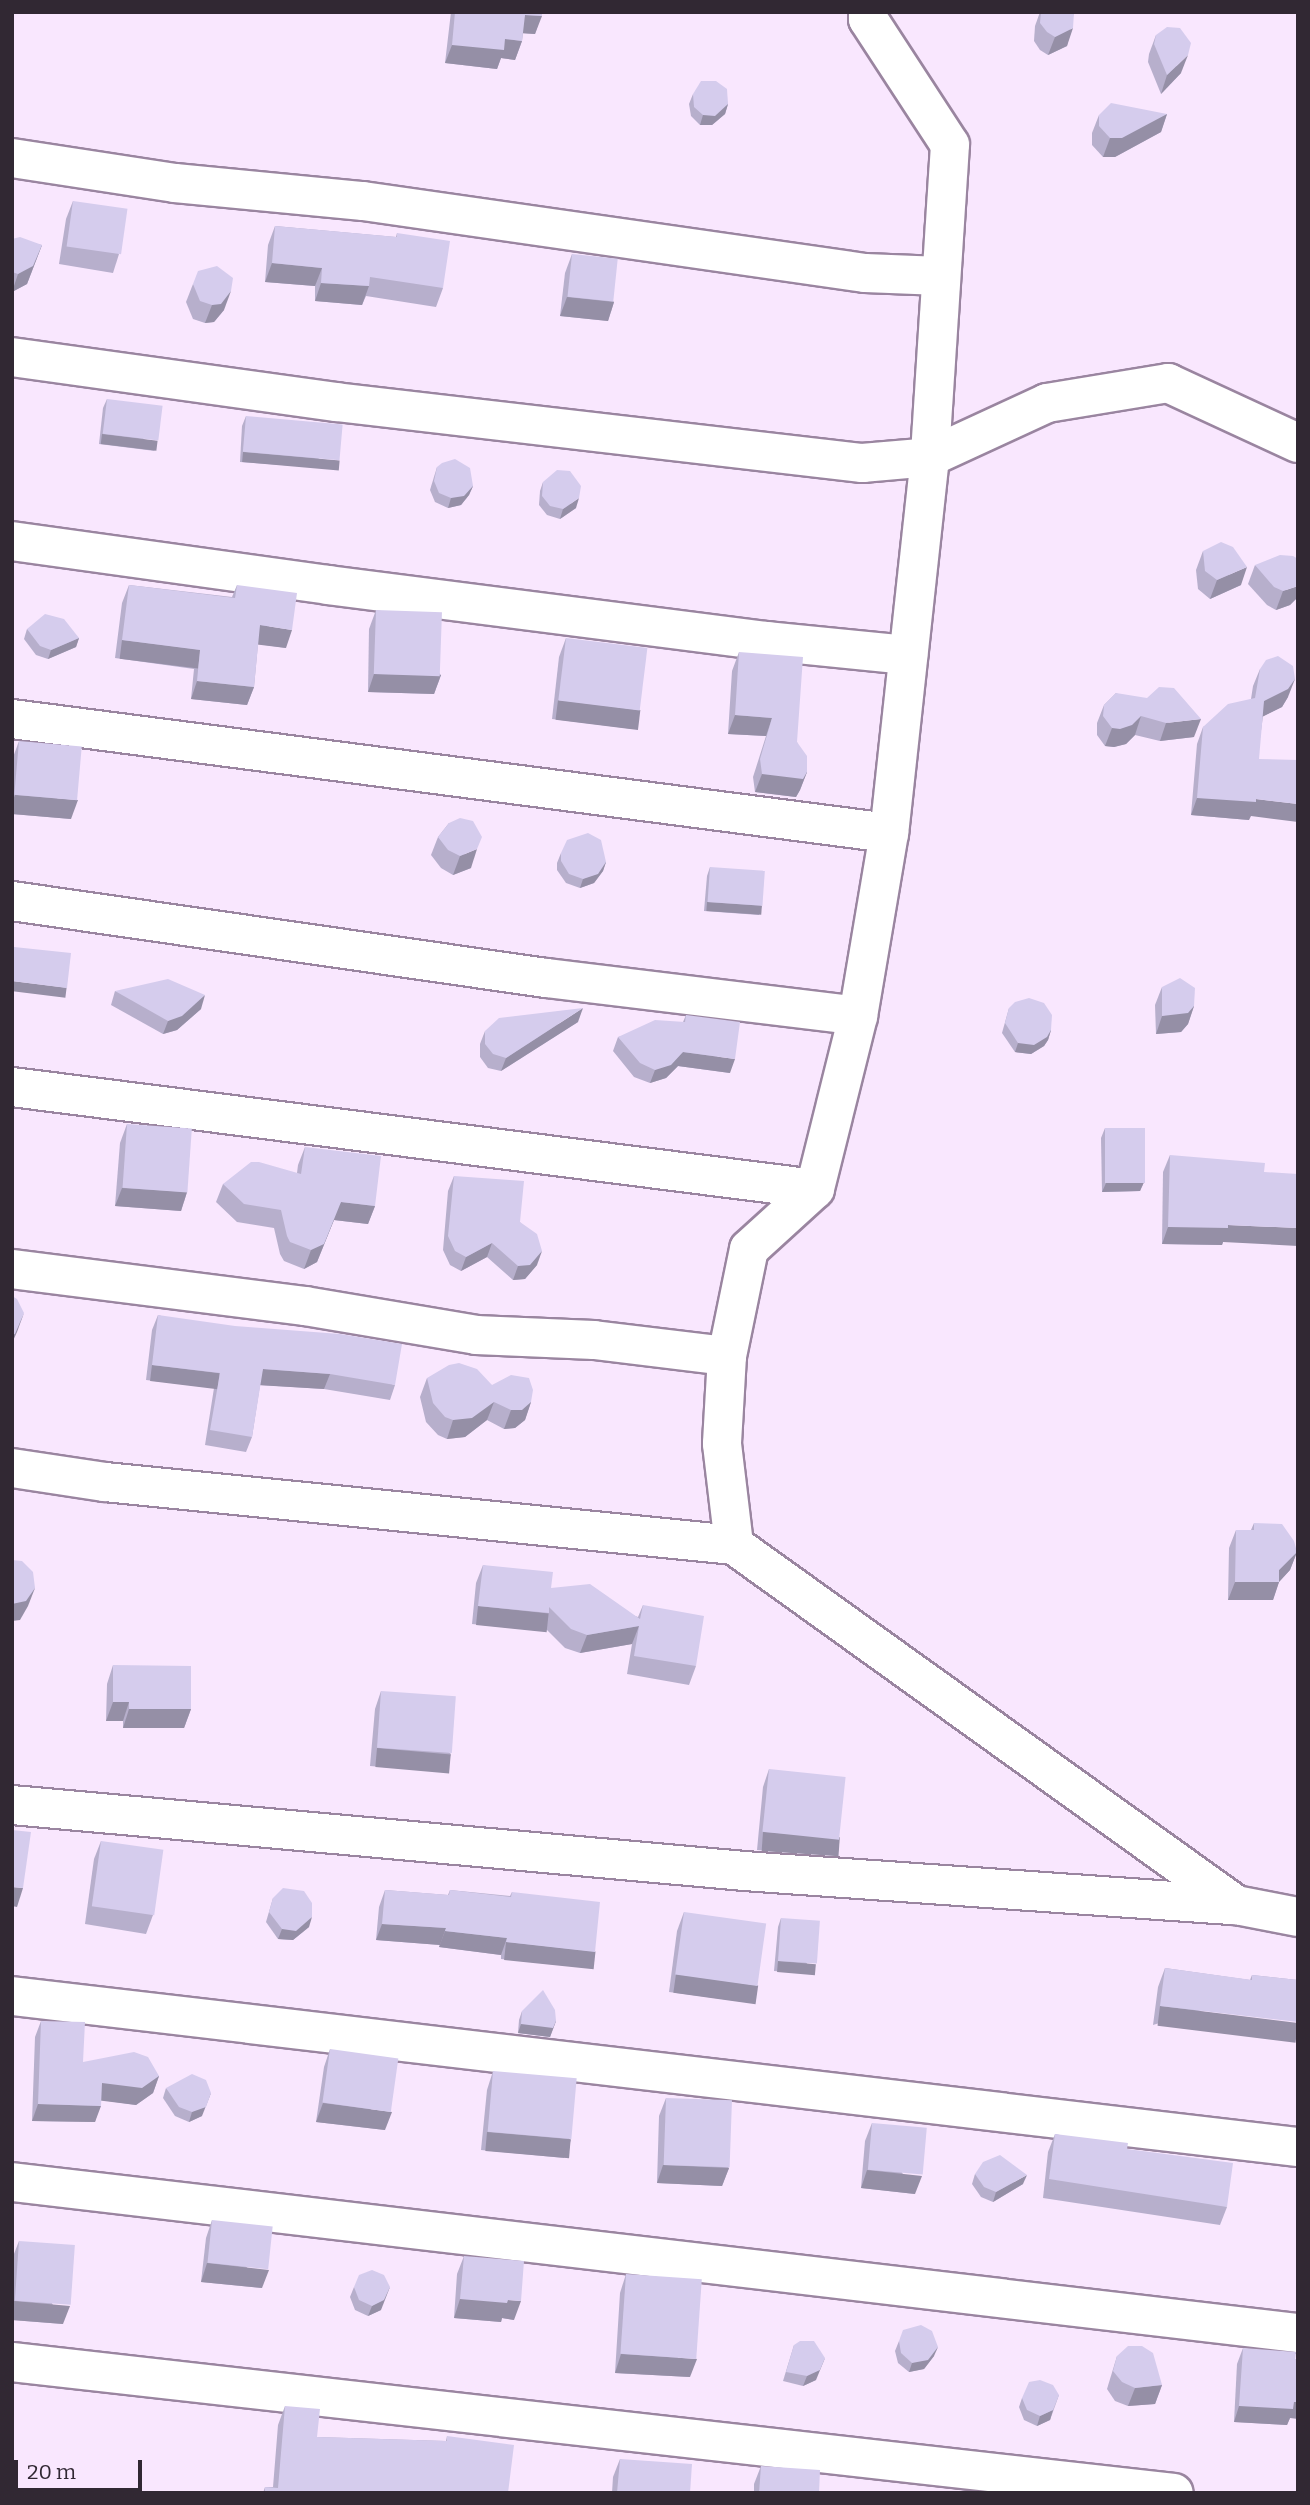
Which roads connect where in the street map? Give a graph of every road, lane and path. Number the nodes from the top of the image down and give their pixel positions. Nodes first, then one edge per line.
1 (868, 12) edge
2 (12, 158) edge
3 (941, 276) junction
4 (12, 358) edge
5 (1298, 443) edge
6 (930, 457) junction
7 (12, 541) edge
8 (908, 655) junction
9 (12, 719) edge
10 (889, 833) junction
11 (12, 901) edge
12 (858, 1016) junction
13 (12, 1087) edge
14 (815, 1189) junction
15 (12, 1269) edge
16 (727, 1356) junction
17 (12, 1468) edge
18 (734, 1545) junction
19 (12, 1805) edge
20 (1236, 1905) junction
21 (1298, 1917) edge
22 (12, 1996) edge
23 (1298, 2147) edge
24 (12, 2182) edge
25 (1298, 2333) edge
26 (12, 2361) edge
27 (1174, 2493) edge

1 - 3 street
2 - 3 street
3 - 6 street
4 - 6 street
5 - 6 street
6 - 8 street
7 - 8 street
8 - 10 street
9 - 10 street
10 - 12 street
11 - 12 street
12 - 14 street
13 - 14 street
14 - 16 street
15 - 16 street
16 - 18 street
17 - 18 street
18 - 20 street
19 - 20 street
20 - 21 street
22 - 23 street
24 - 25 street
26 - 27 street

